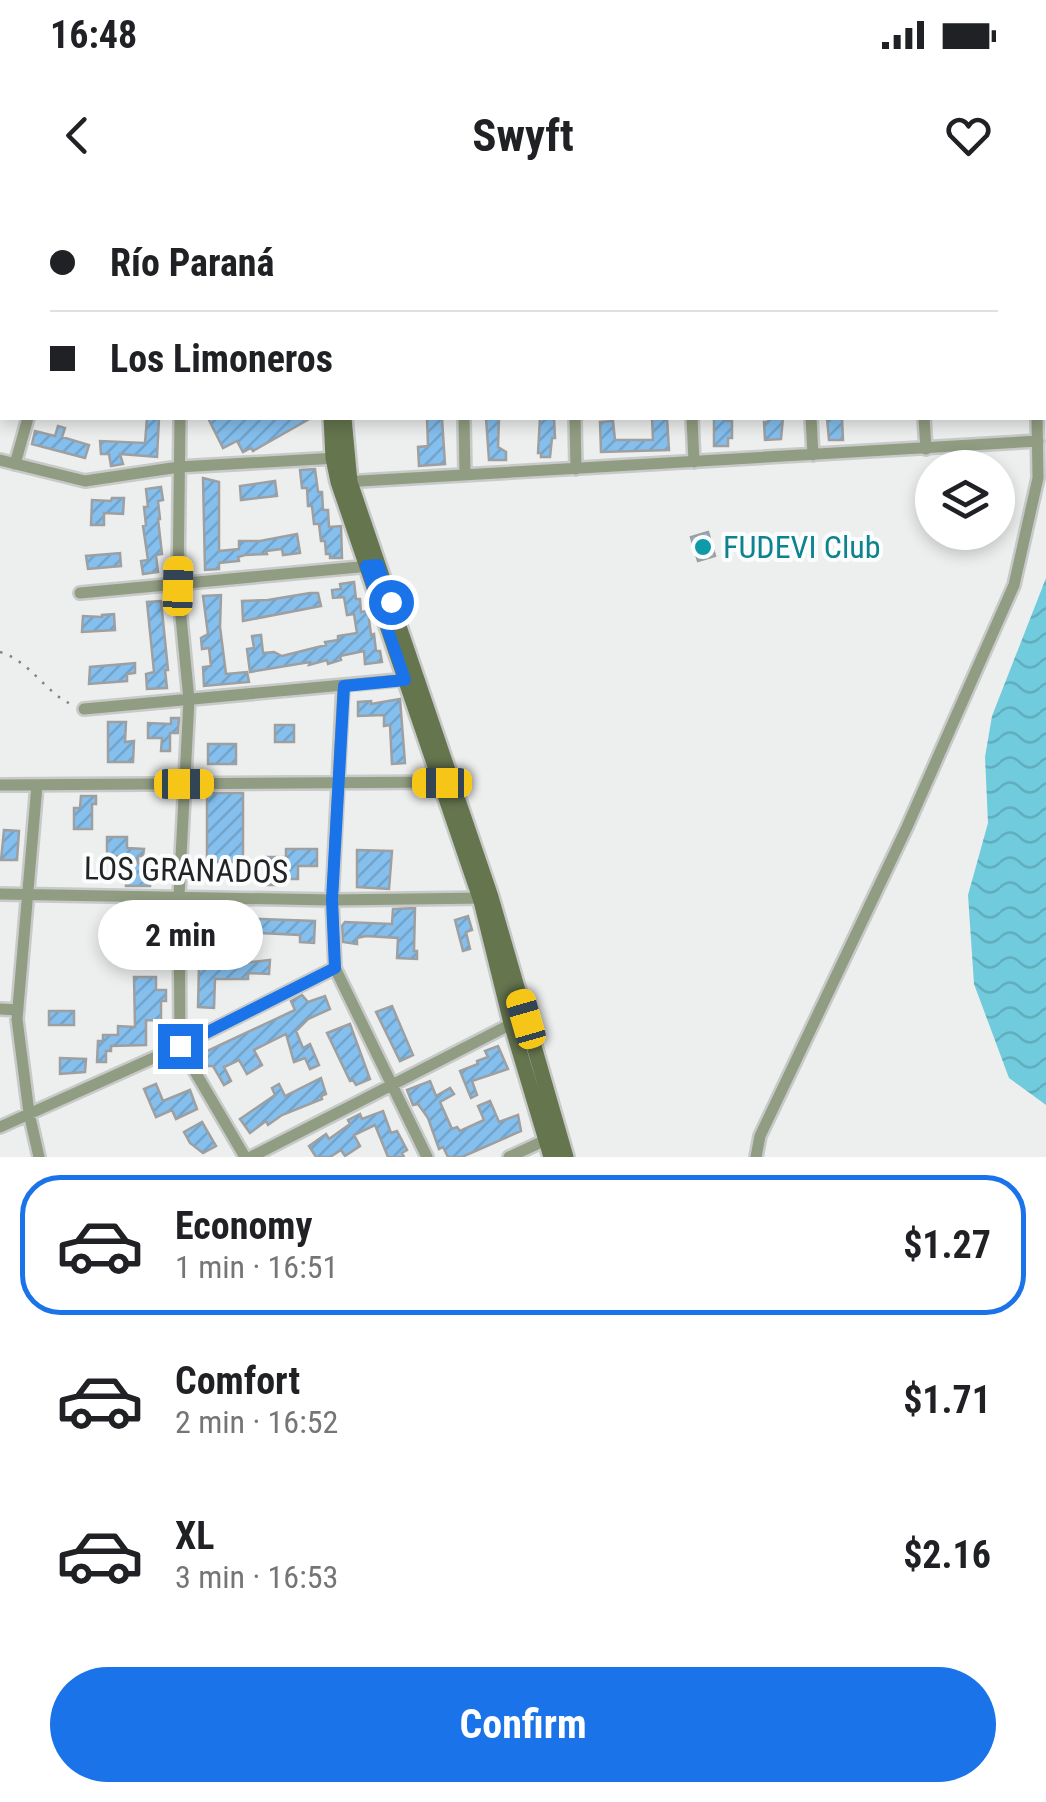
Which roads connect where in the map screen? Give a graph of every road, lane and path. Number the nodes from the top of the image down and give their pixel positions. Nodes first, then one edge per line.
1 (27, 420) edge
2 (180, 420) edge
3 (331, 420) edge
4 (344, 420) edge
5 (464, 420) edge
6 (575, 420) edge
7 (692, 420) edge
8 (810, 420) edge
9 (924, 420) edge
10 (1038, 420) edge
11 (1038, 441) junction
12 (926, 448) junction
13 (812, 455) junction
14 (340, 458) junction
15 (0, 460) edge
16 (694, 462) junction
17 (16, 464) junction
18 (180, 467) junction
19 (576, 468) junction
20 (465, 474) junction
21 (344, 482) junction
22 (372, 565) junction
23 (178, 586) junction
24 (80, 593) dead end
25 (0, 652) edge
26 (411, 678) junction
27 (344, 686) junction
28 (188, 700) junction
29 (84, 708) joint
30 (447, 782) junction
31 (338, 783) junction
32 (37, 784) junction
33 (184, 784) junction
34 (0, 785) edge
35 (0, 894) edge
36 (29, 896) junction
37 (178, 896) junction
38 (486, 899) junction
39 (332, 900) junction
40 (335, 968) junction
41 (0, 1009) edge
42 (18, 1010) junction
43 (518, 1021) junction
44 (180, 1046) junction
45 (393, 1084) junction
46 (29, 1113) junction
47 (0, 1127) edge
48 (552, 1137) junction
49 (39, 1157) edge
50 (248, 1157) edge
51 (427, 1157) edge
52 (509, 1157) edge
53 (551, 1157) edge
54 (566, 1157) edge
55 (756, 1157) edge

1 - 17 street
2 - 18 street
3 - 14 street
4 - 14 street
5 - 20 street
6 - 19 street
7 - 16 street
8 - 13 street
9 - 12 street
10 - 11 street
11 - 12 street
11 - 55 street
12 - 13 street
13 - 16 street
14 - 18 street
14 - 21 street
15 - 17 street
16 - 19 street
17 - 18 street
18 - 23 street
19 - 20 street
20 - 21 street
21 - 22 street
22 - 23 street
22 - 26 street
23 - 24 street
23 - 28 street
25 - 29 path
26 - 27 street
26 - 30 street
27 - 28 street
27 - 31 street
28 - 29 street
28 - 33 street
30 - 31 street
30 - 38 street
31 - 33 street
31 - 39 street
32 - 33 street
32 - 34 street
32 - 36 street
33 - 37 street
35 - 36 street, LOS GRANADOS
36 - 37 street, LOS GRANADOS
36 - 42 street
37 - 39 street, LOS GRANADOS
37 - 44 street
38 - 39 street, LOS GRANADOS
38 - 43 street
39 - 40 street
40 - 44 street
40 - 45 street
41 - 42 street
42 - 46 street
43 - 45 street
43 - 48 street
44 - 46 street
44 - 50 street
45 - 50 street
45 - 51 street
46 - 47 street
46 - 49 street
48 - 52 street
48 - 53 street
48 - 54 street

